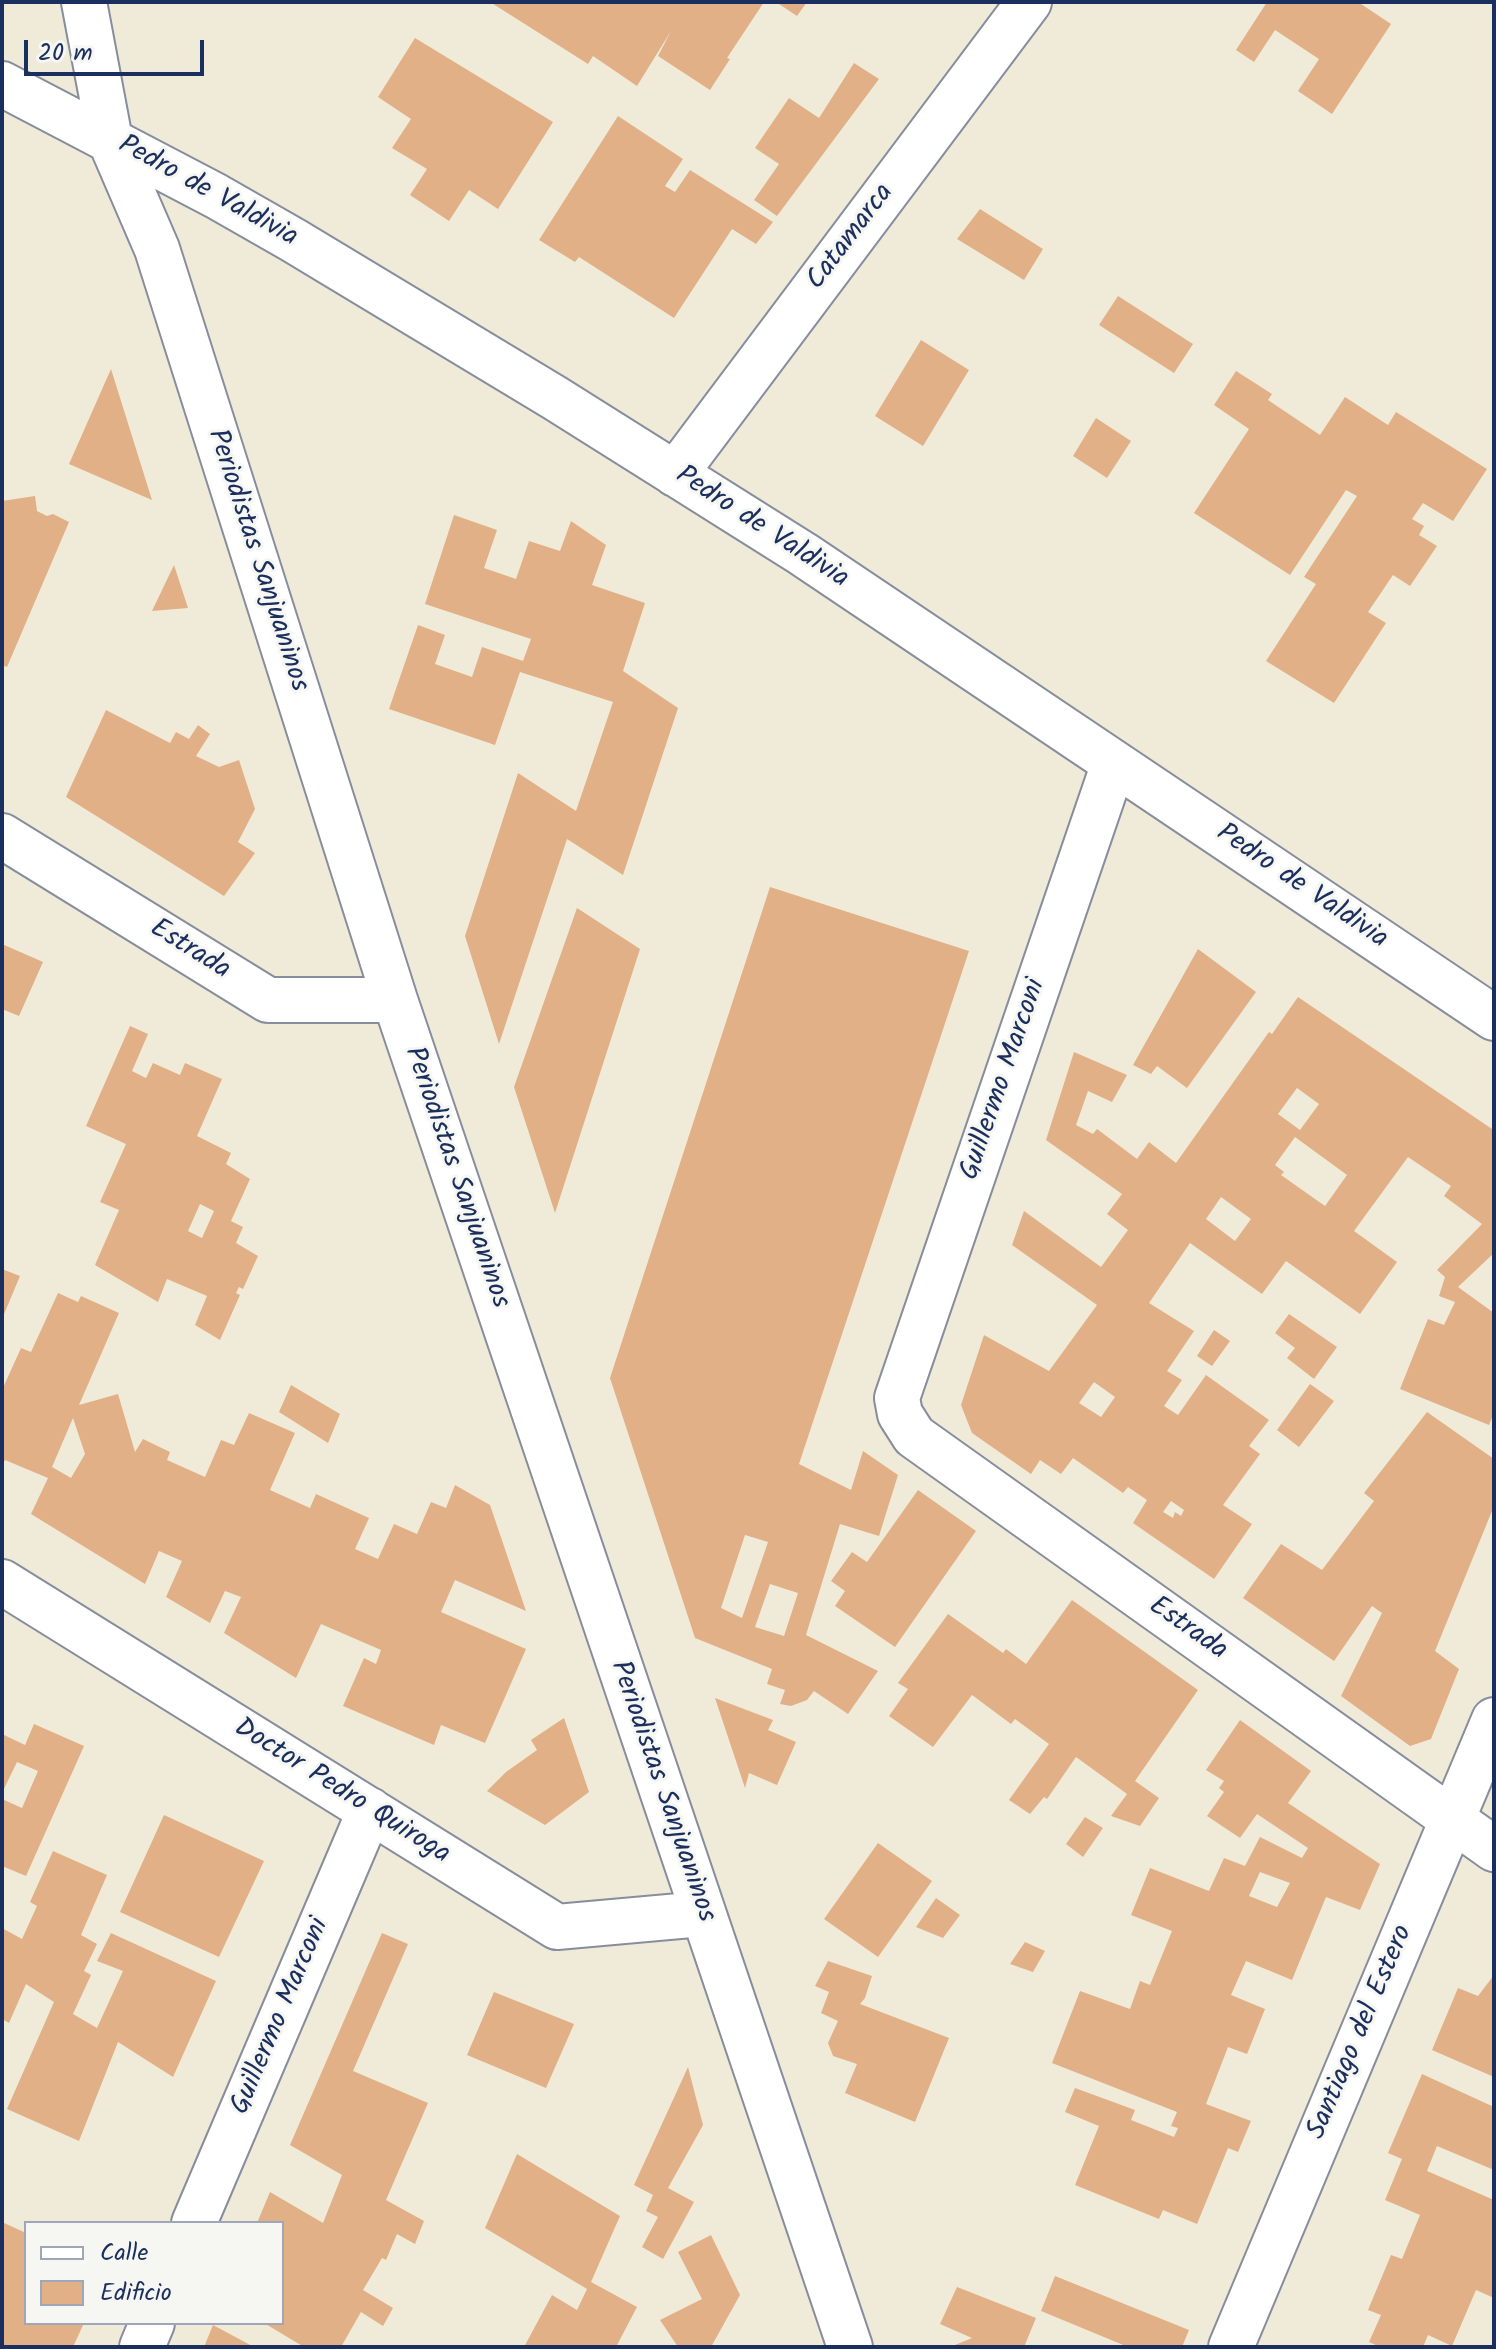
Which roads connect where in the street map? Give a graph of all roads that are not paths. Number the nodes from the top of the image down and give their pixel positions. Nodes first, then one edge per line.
1 (84, 2) edge
2 (1029, 2) edge
3 (2, 84) edge
4 (110, 140) junction
5 (675, 474) junction
6 (1114, 763) junction
7 (2, 836) edge
8 (395, 1000) junction
9 (1494, 1018) edge
10 (897, 1398) joint
11 (2, 1582) edge
12 (1494, 1720) edge
13 (370, 1810) junction
14 (1452, 1819) junction
15 (1494, 1849) edge
16 (702, 1914) junction
17 (195, 2221) edge
18 (151, 2325) edge
19 (142, 2347) edge
20 (850, 2347) edge
21 (1231, 2347) edge

1 - 4 street, Periodistas Sanjuaninos
2 - 5 street, Catamarca
3 - 4 street, Pedro de Valdivia
4 - 5 street, Pedro de Valdivia
4 - 8 street, Periodistas Sanjuaninos
5 - 6 street, Pedro de Valdivia
6 - 9 street, Pedro de Valdivia
6 - 10 street, Guillermo Marconi
7 - 8 street, Estrada
8 - 16 street, Periodistas Sanjuaninos
10 - 14 street, Estrada
11 - 13 street, Doctor Pedro Quiroga
12 - 14 street, Santiago del Estero
13 - 16 street, Doctor Pedro Quiroga
13 - 17 street, Guillermo Marconi
14 - 15 street, Estrada
14 - 21 street, Santiago del Estero
16 - 20 street, Periodistas Sanjuaninos
18 - 19 street

